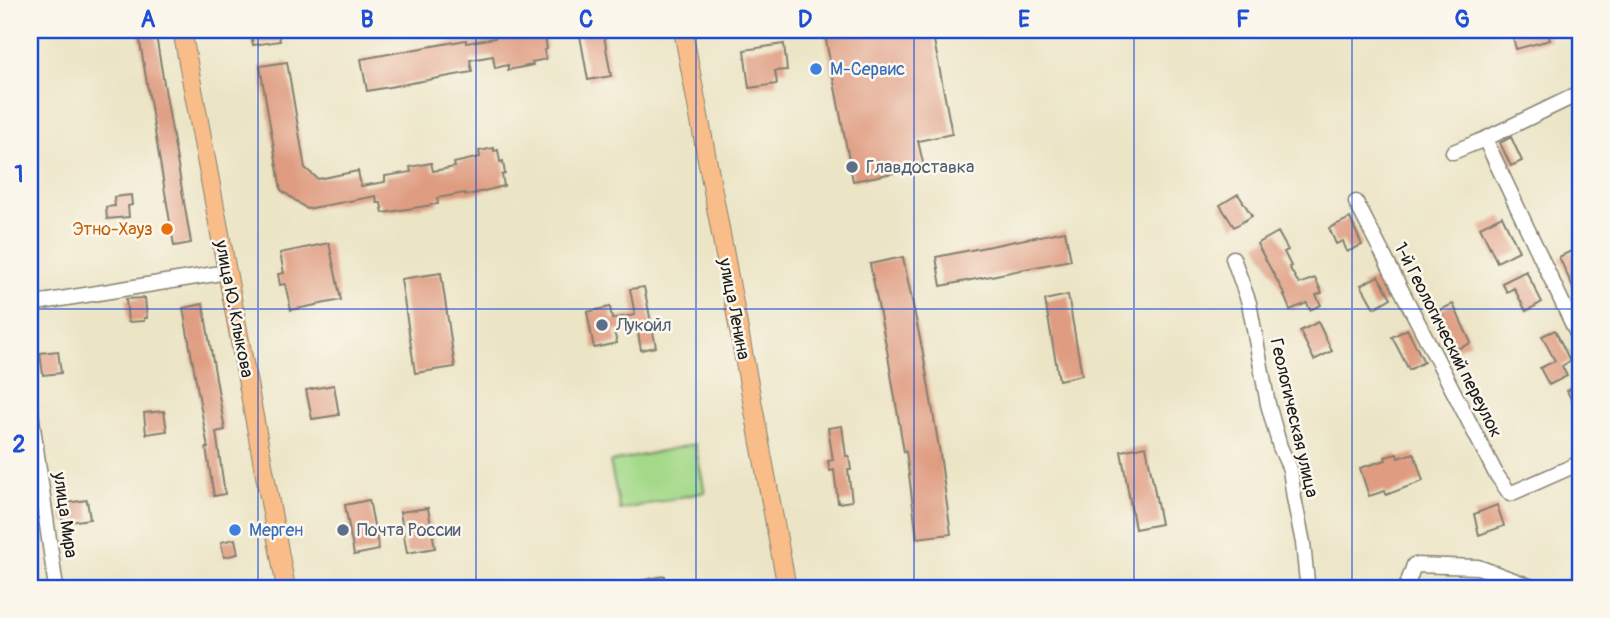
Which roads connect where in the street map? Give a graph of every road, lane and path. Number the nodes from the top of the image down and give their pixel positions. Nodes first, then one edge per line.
1 (182, 30) edge
2 (683, 30) edge
3 (1580, 93) edge
4 (1485, 139) junction
5 (1453, 152) dead end
6 (1356, 202) dead end
7 (1233, 258) dead end
8 (227, 272) junction
9 (30, 304) edge
10 (1580, 340) edge
11 (30, 406) edge
12 (1580, 463) edge
13 (56, 588) edge
14 (286, 588) edge
15 (787, 588) edge
16 (1309, 588) edge
17 (1406, 588) edge
18 (1535, 588) edge

1 - 8 main road, улица Ю. Клыкова
2 - 15 main road, улица Ленина
3 - 4 street
4 - 5 street
4 - 10 street
6 - 12 street, 1-й Геологический переулок
7 - 16 street, Геологическая улица
8 - 9 street
8 - 14 main road, улица Ю. Клыкова
11 - 13 street, улица Мира
17 - 18 street

